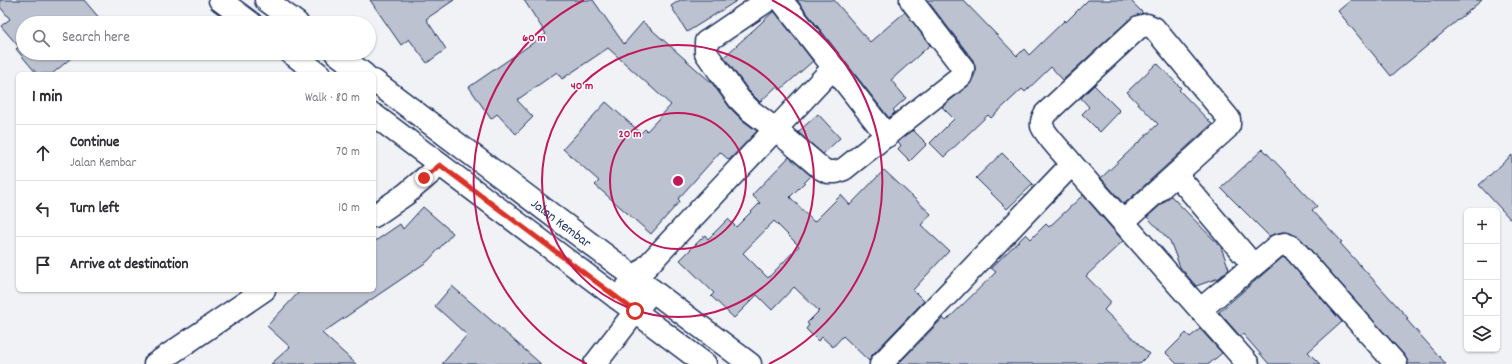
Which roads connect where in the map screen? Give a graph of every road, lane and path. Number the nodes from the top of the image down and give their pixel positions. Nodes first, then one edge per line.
1 (220, 0) edge
2 (266, 0) edge
3 (768, 0) edge
4 (781, 0) edge
5 (911, 0) edge
6 (242, 16) edge
7 (287, 16) edge
8 (300, 60) edge
9 (345, 60) edge
10 (833, 68) junction
11 (316, 72) edge
12 (361, 72) edge
13 (376, 83) edge
14 (376, 117) edge
15 (775, 129) junction
16 (887, 136) junction
17 (1072, 164) junction
18 (432, 171) junction
19 (1176, 174) junction
20 (376, 215) edge
21 (1123, 222) junction
22 (1253, 265) junction
23 (643, 284) junction
24 (261, 292) edge
25 (617, 298) junction
26 (1201, 308) junction
27 (635, 311) junction
28 (600, 358) edge
29 (155, 364) edge
30 (705, 364) edge
31 (750, 364) edge
32 (881, 364) edge
33 (1248, 364) edge
34 (1396, 364) edge

1 - 6 street
2 - 7 street
3 - 15 street
4 - 10 street
5 - 16 street
8 - 11 street
9 - 12 street
10 - 15 street
10 - 16 street
13 - 23 street, Jalan Kembar
14 - 18 street, Jalan Kembar
15 - 16 street
15 - 23 street
17 - 19 street
17 - 21 street
17 - 32 street
18 - 20 street
18 - 25 street, Jalan Kembar
19 - 21 street
19 - 22 street
21 - 26 street
22 - 26 street
22 - 34 street
23 - 25 street
23 - 27 street
23 - 31 street, Jalan Kembar
24 - 29 street
25 - 27 street, Jalan Kembar
26 - 33 street
27 - 28 street
27 - 30 street, Jalan Kembar

